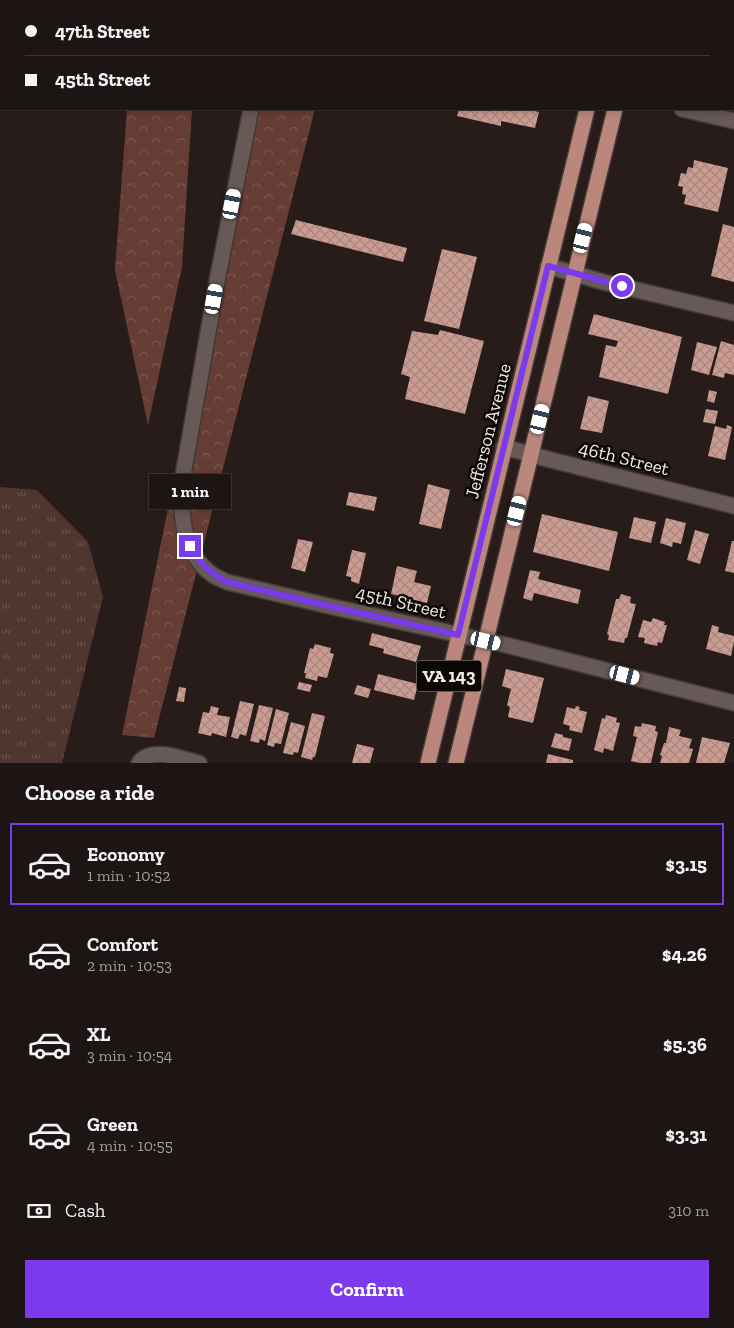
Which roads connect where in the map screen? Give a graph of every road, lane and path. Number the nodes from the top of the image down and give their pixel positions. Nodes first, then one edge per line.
1 (251, 110) edge
2 (587, 110) edge
3 (615, 110) edge
4 (686, 110) edge
5 (734, 121) edge
6 (548, 266) junction
7 (575, 274) junction
8 (734, 313) edge
9 (504, 447) junction
10 (531, 455) junction
11 (734, 506) edge
12 (458, 635) junction
13 (486, 641) junction
14 (734, 702) edge
15 (141, 761) edge
16 (199, 763) edge
17 (428, 763) edge
18 (456, 763) edge

1 - 12 street, 45th Street
2 - 6 main road, Jefferson Avenue / VA 143
3 - 7 main road, VA 143
4 - 5 street
6 - 7 street
6 - 9 main road, Jefferson Avenue / VA 143
7 - 8 street
7 - 10 main road, VA 143
9 - 10 street, 46th Street
9 - 12 main road, Jefferson Avenue / VA 143
10 - 11 street, 46th Street
10 - 13 main road, VA 143
12 - 13 street, 45th Street
12 - 17 main road, Jefferson Avenue / VA 143
13 - 14 street, 45th Street
13 - 18 main road, VA 143
15 - 16 street

